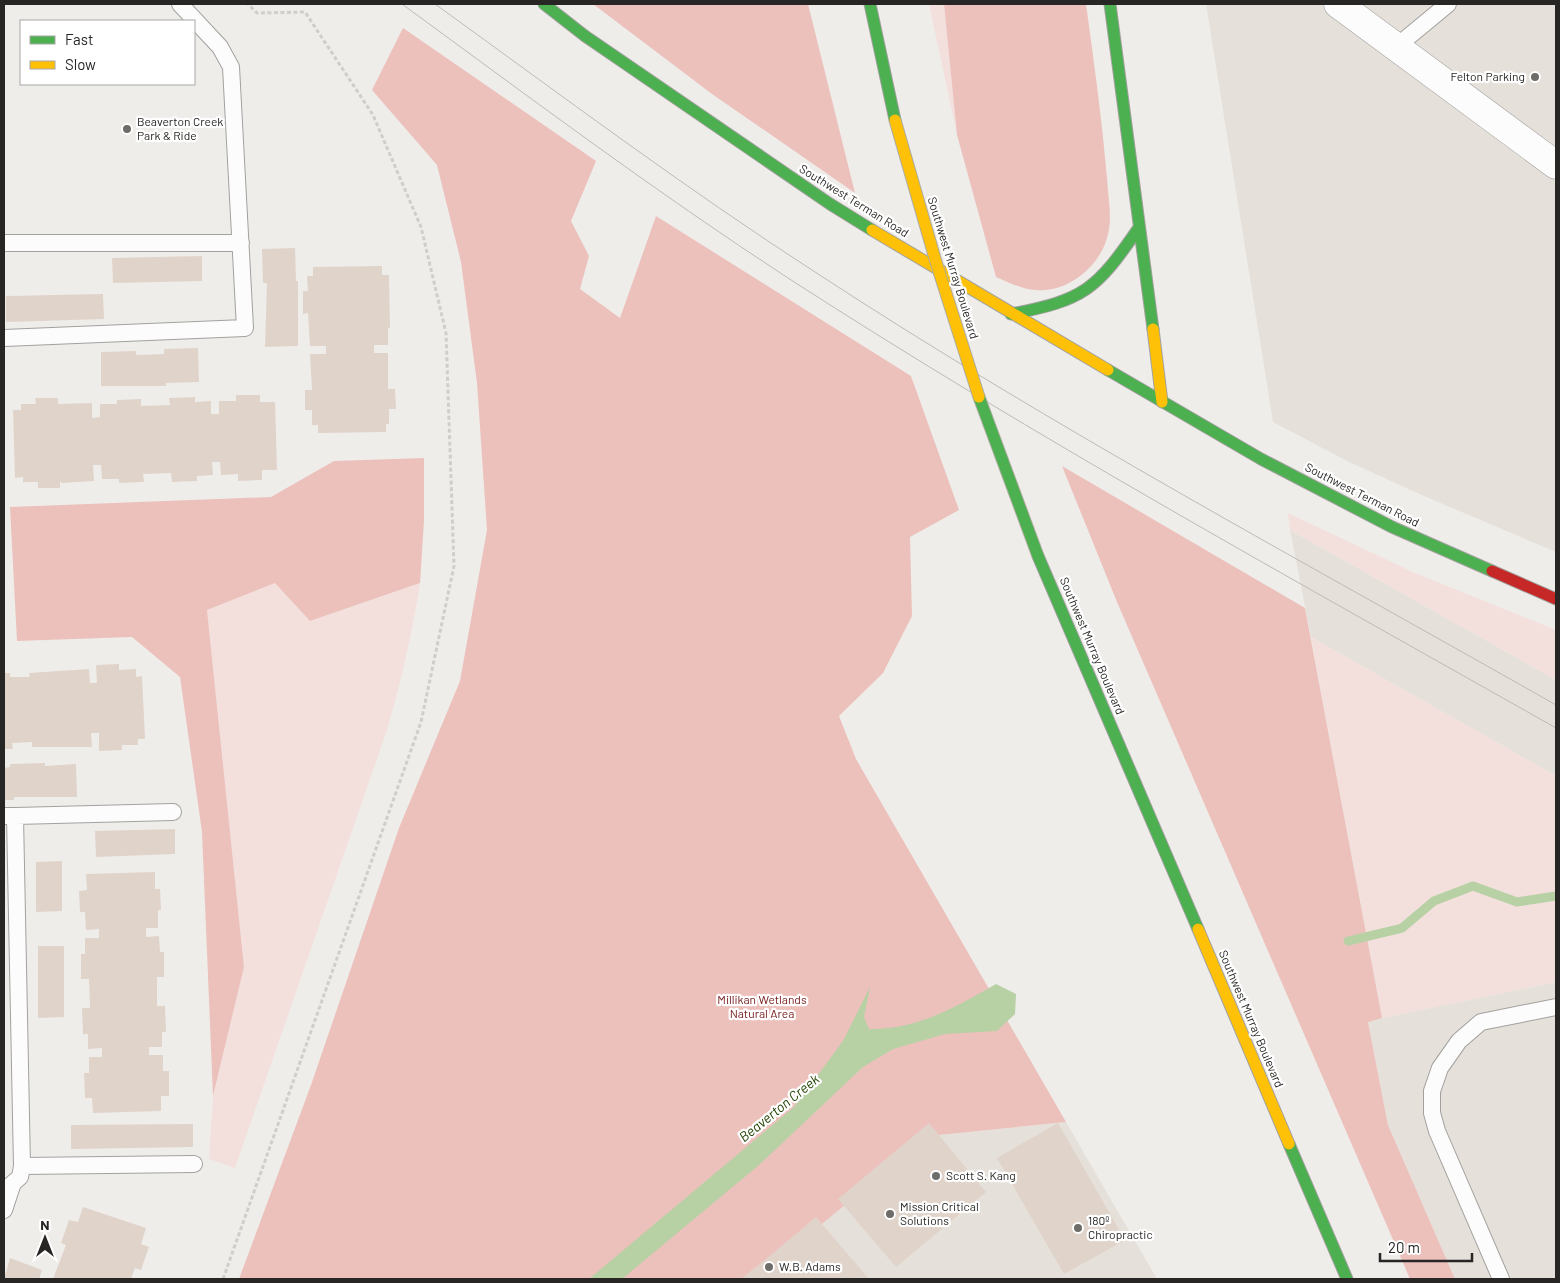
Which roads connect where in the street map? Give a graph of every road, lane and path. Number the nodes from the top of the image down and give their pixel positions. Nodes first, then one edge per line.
1 (180, 4) edge
2 (248, 4) edge
3 (544, 4) edge
4 (870, 4) edge
5 (1110, 4) edge
6 (1338, 4) edge
7 (1448, 4) edge
8 (195, 20) edge
9 (195, 20) edge
10 (1396, 47) junction
11 (1556, 165) edge
12 (1138, 229) junction
13 (4, 243) edge
14 (241, 243) junction
15 (1010, 314) junction
16 (4, 338) edge
17 (1162, 402) junction
18 (1556, 599) edge
19 (173, 812) dead end
20 (9, 816) edge
21 (1556, 1007) edge
22 (194, 1164) dead end
23 (22, 1166) junction
24 (8, 1189) edge
25 (4, 1210) edge
26 (224, 1279) edge
27 (1347, 1279) edge
28 (1501, 1279) edge

1 - 8 lane
2 - 26 path
3 - 15 street, Southwest Terman Road
4 - 27 street, Southwest Murray Boulevard, bridge
5 - 12 street
6 - 10 street
7 - 10 lane
9 - 14 lane
10 - 11 street
12 - 15 street
12 - 17 street
13 - 14 lane
14 - 16 lane
15 - 17 street, Southwest Terman Road
17 - 18 street, Southwest Terman Road
19 - 20 lane
20 - 23 lane
21 - 28 lane
22 - 23 lane
23 - 24 lane
24 - 25 lane

